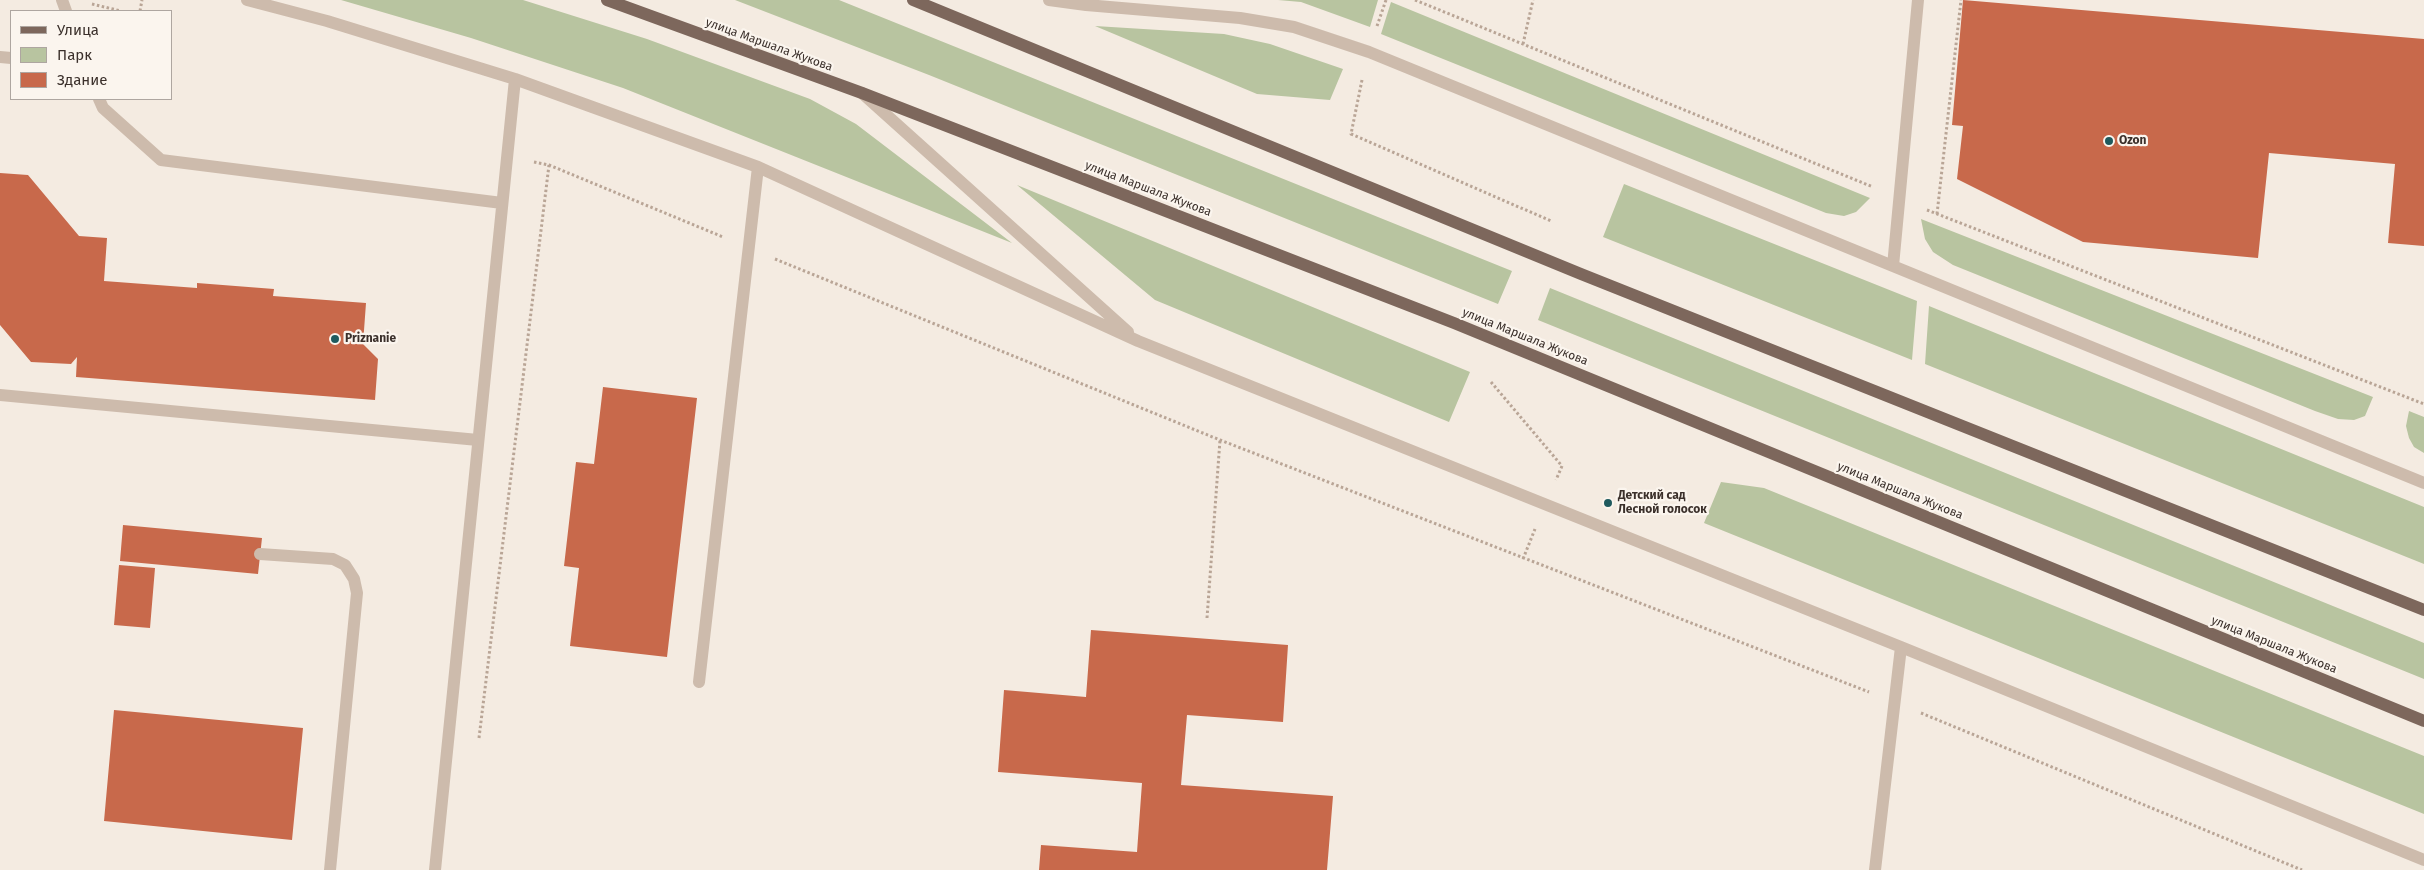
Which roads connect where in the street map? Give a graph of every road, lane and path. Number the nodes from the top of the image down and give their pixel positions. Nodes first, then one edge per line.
1 (247, 0) edge
2 (608, 0) edge
3 (913, 0) edge
4 (1049, 0) edge
5 (1386, 0) edge
6 (1533, 0) edge
7 (1918, 0) edge
8 (1961, 0) edge
9 (86, 2) dead end
10 (1085, 3) edge
11 (1170, 6) edge
12 (117, 10) edge
13 (1523, 44) dead end
14 (1369, 52) junction
15 (515, 79) junction
16 (862, 93) junction
17 (100, 100) edge
18 (507, 155) junction
19 (549, 165) junction
20 (758, 167) junction
21 (502, 203) junction
22 (1937, 214) dead end
23 (1551, 221) dead end
24 (750, 249) junction
25 (1893, 266) junction
26 (1138, 341) junction
27 (1491, 382) dead end
28 (0, 395) edge
29 (478, 440) junction
30 (1220, 440) junction
31 (2424, 483) edge
32 (1546, 504) junction
33 (260, 554) dead end
34 (1523, 559) junction
35 (2424, 610) edge
36 (1207, 618) dead end
37 (1901, 647) junction
38 (699, 682) dead end
39 (1894, 702) junction
40 (2424, 722) edge
41 (479, 741) dead end
42 (2424, 860) edge
43 (330, 870) edge
44 (435, 870) edge
45 (1875, 870) edge
46 (2302, 870) edge

1 - 15 street
2 - 16 main road, улица Маршала Жукова
3 - 35 main road
4 - 10 street
5 - 14 path
6 - 13 path
7 - 25 street
8 - 22 path
9 - 12 path
10 - 11 street
11 - 14 street
14 - 23 path
14 - 25 street
15 - 18 street
15 - 20 street
16 - 26 street
16 - 40 main road, улица Маршала Жукова
17 - 21 street
18 - 19 path
18 - 21 street
19 - 24 path
19 - 41 path
20 - 24 street
20 - 26 street
21 - 29 street
24 - 30 path
24 - 38 street
25 - 31 street
26 - 32 street
27 - 32 path
28 - 29 street
29 - 44 street
30 - 34 path
30 - 36 path
32 - 34 path
32 - 37 street
33 - 43 street
34 - 39 path
37 - 39 street
37 - 42 street
39 - 45 street
39 - 46 path

